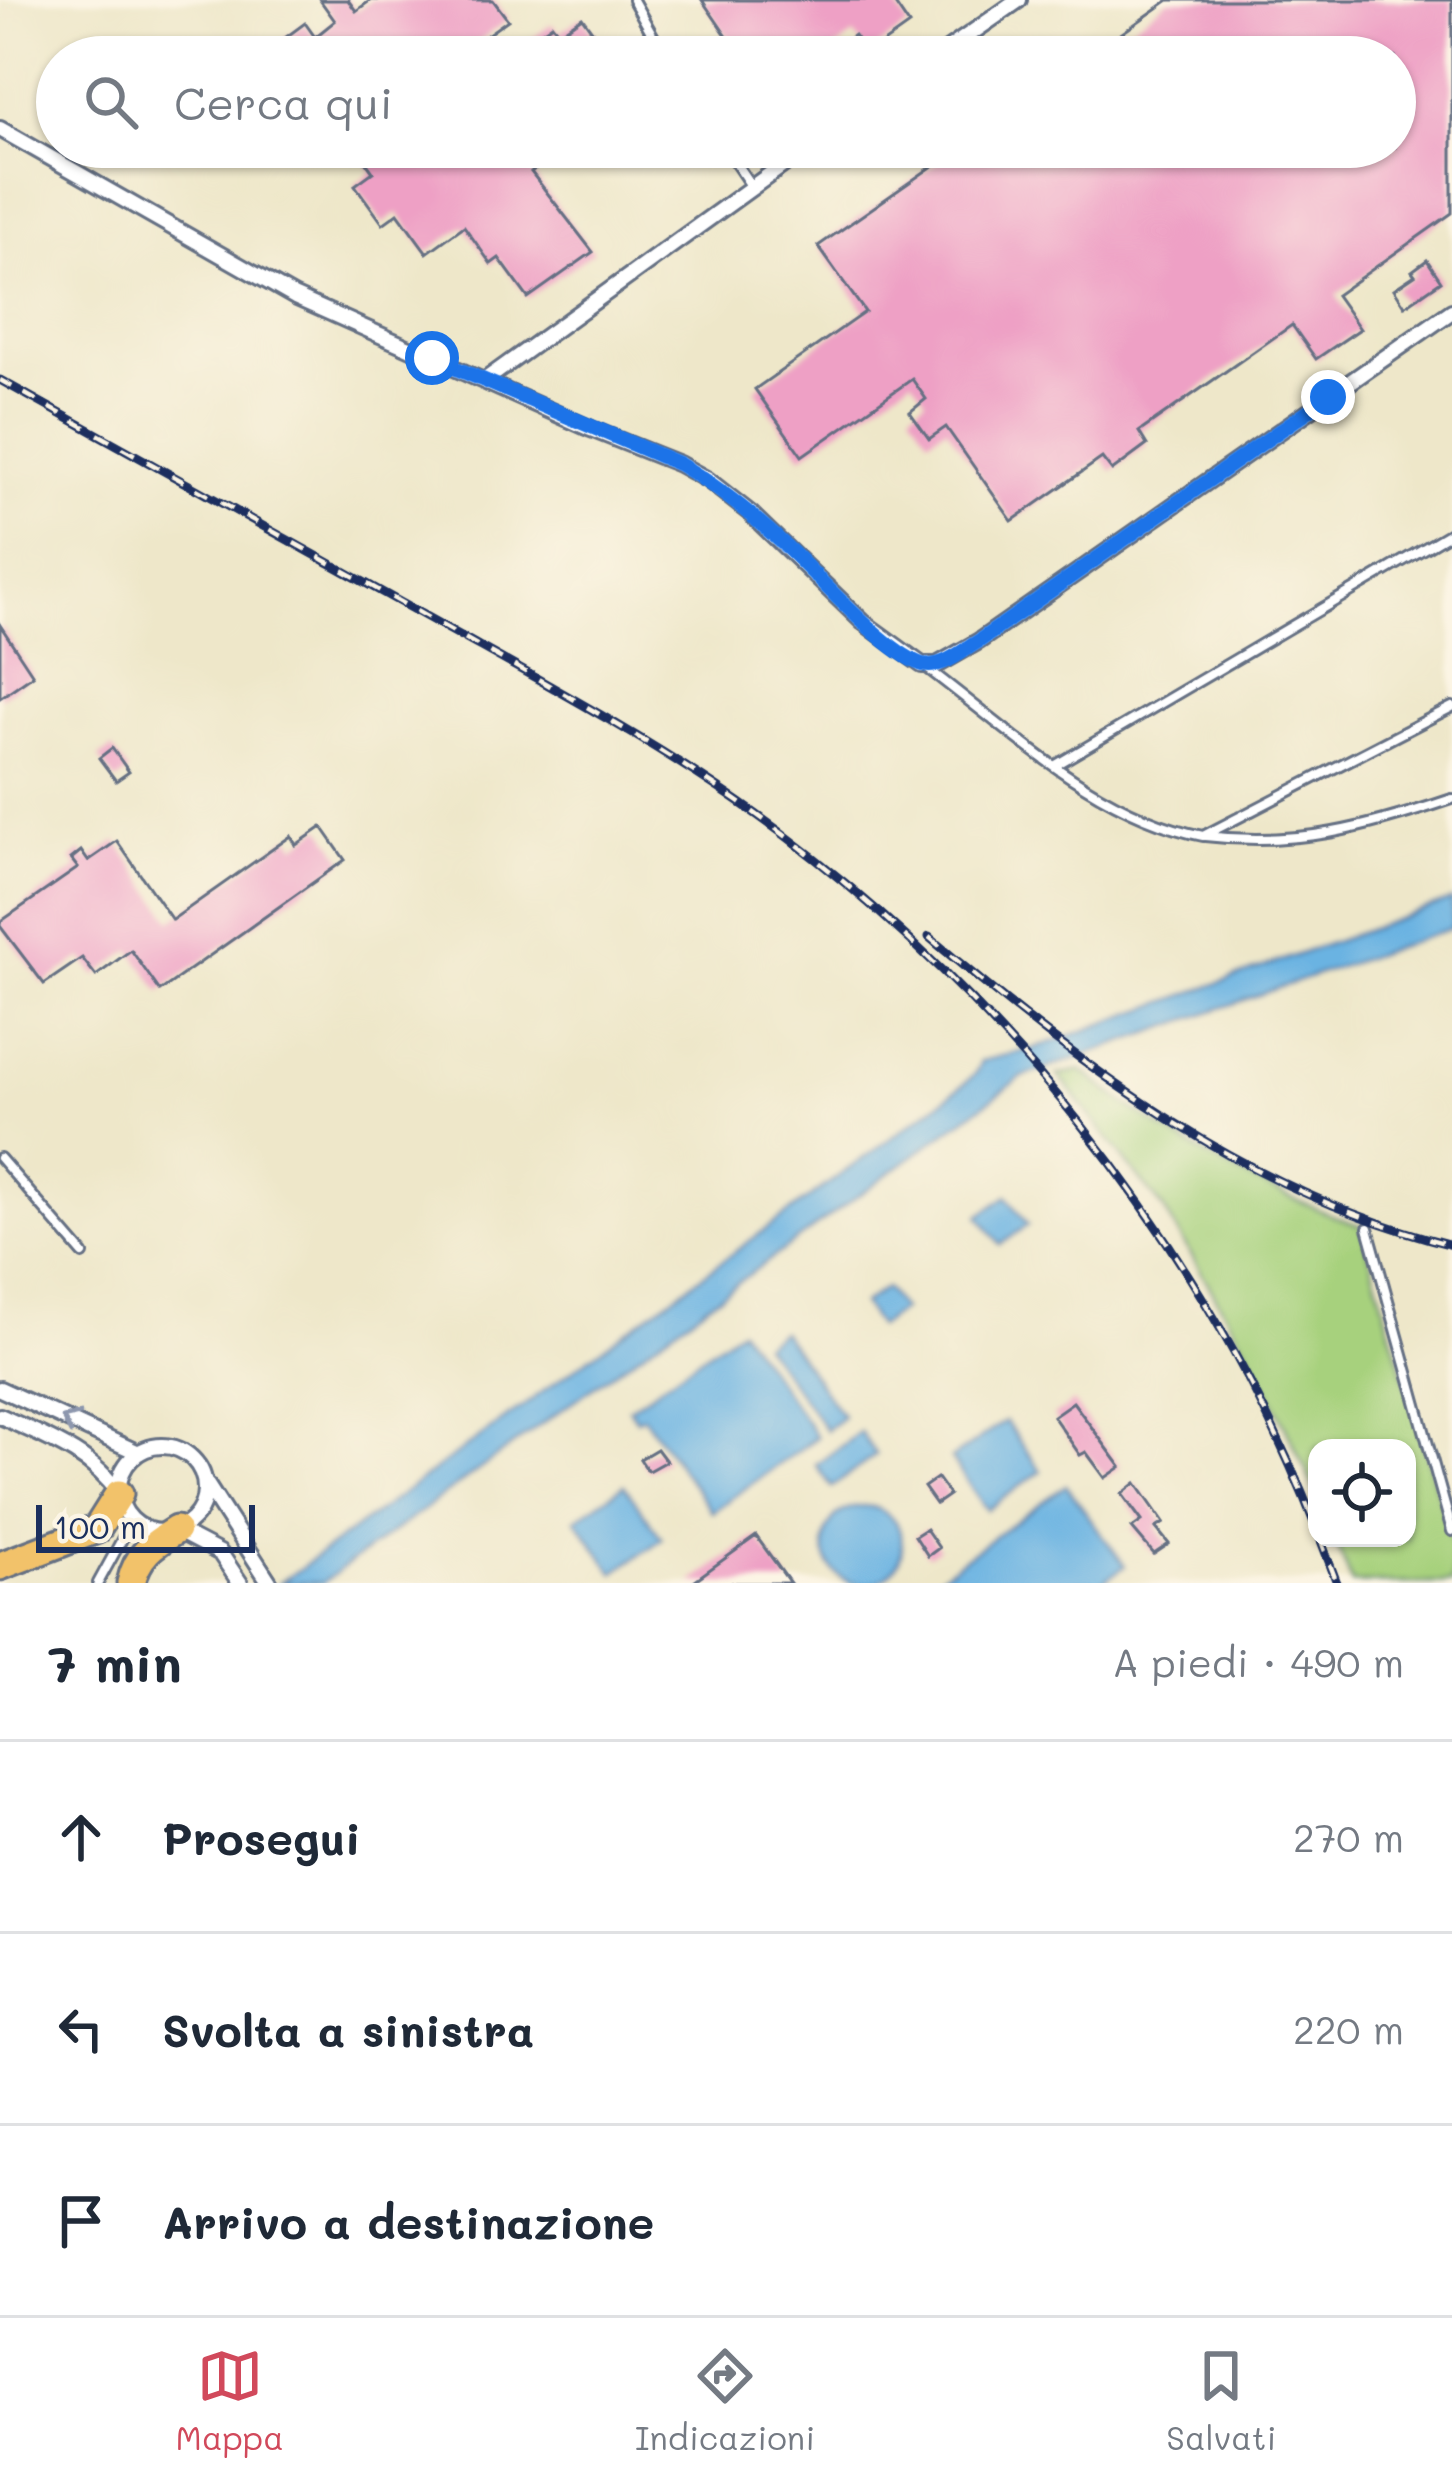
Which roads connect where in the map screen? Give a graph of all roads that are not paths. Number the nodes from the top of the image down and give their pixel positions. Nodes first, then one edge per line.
1 (633, 0) edge
2 (1019, 0) edge
3 (653, 36) edge
4 (967, 36) edge
5 (0, 129) edge
6 (36, 150) edge
7 (68, 168) edge
8 (739, 168) edge
9 (777, 168) edge
10 (751, 186) junction
11 (1452, 310) edge
12 (484, 382) junction
13 (1452, 532) edge
14 (922, 665) junction
15 (1452, 706) edge
16 (1056, 765) junction
17 (1452, 799) edge
18 (1204, 836) junction
19 (0, 1158) edge
20 (1367, 1228) dead end
21 (83, 1254) dead end
22 (0, 1389) edge
23 (0, 1416) edge
24 (139, 1453) junction
25 (204, 1481) junction
26 (119, 1494) junction
27 (132, 1521) junction
28 (176, 1530) junction
29 (1452, 1531) edge
30 (0, 1566) edge
31 (267, 1579) edge
32 (98, 1583) edge
33 (131, 1583) edge
34 (240, 1583) edge

1 - 3 lane
2 - 4 street
5 - 6 street
7 - 12 street
8 - 10 lane
9 - 10 street
10 - 12 street
11 - 14 street
12 - 14 street
13 - 16 lane
14 - 16 lane
15 - 18 lane
16 - 18 lane
17 - 18 lane
19 - 21 lane
20 - 29 lane
24 -> 22 street
23 - 26 street
24 - 25 street
24 - 26 street
25 - 28 street
25 - 31 street
26 - 27 street
26 - 30 highway
27 - 28 street
27 - 32 lane
28 - 33 highway
28 - 34 street

